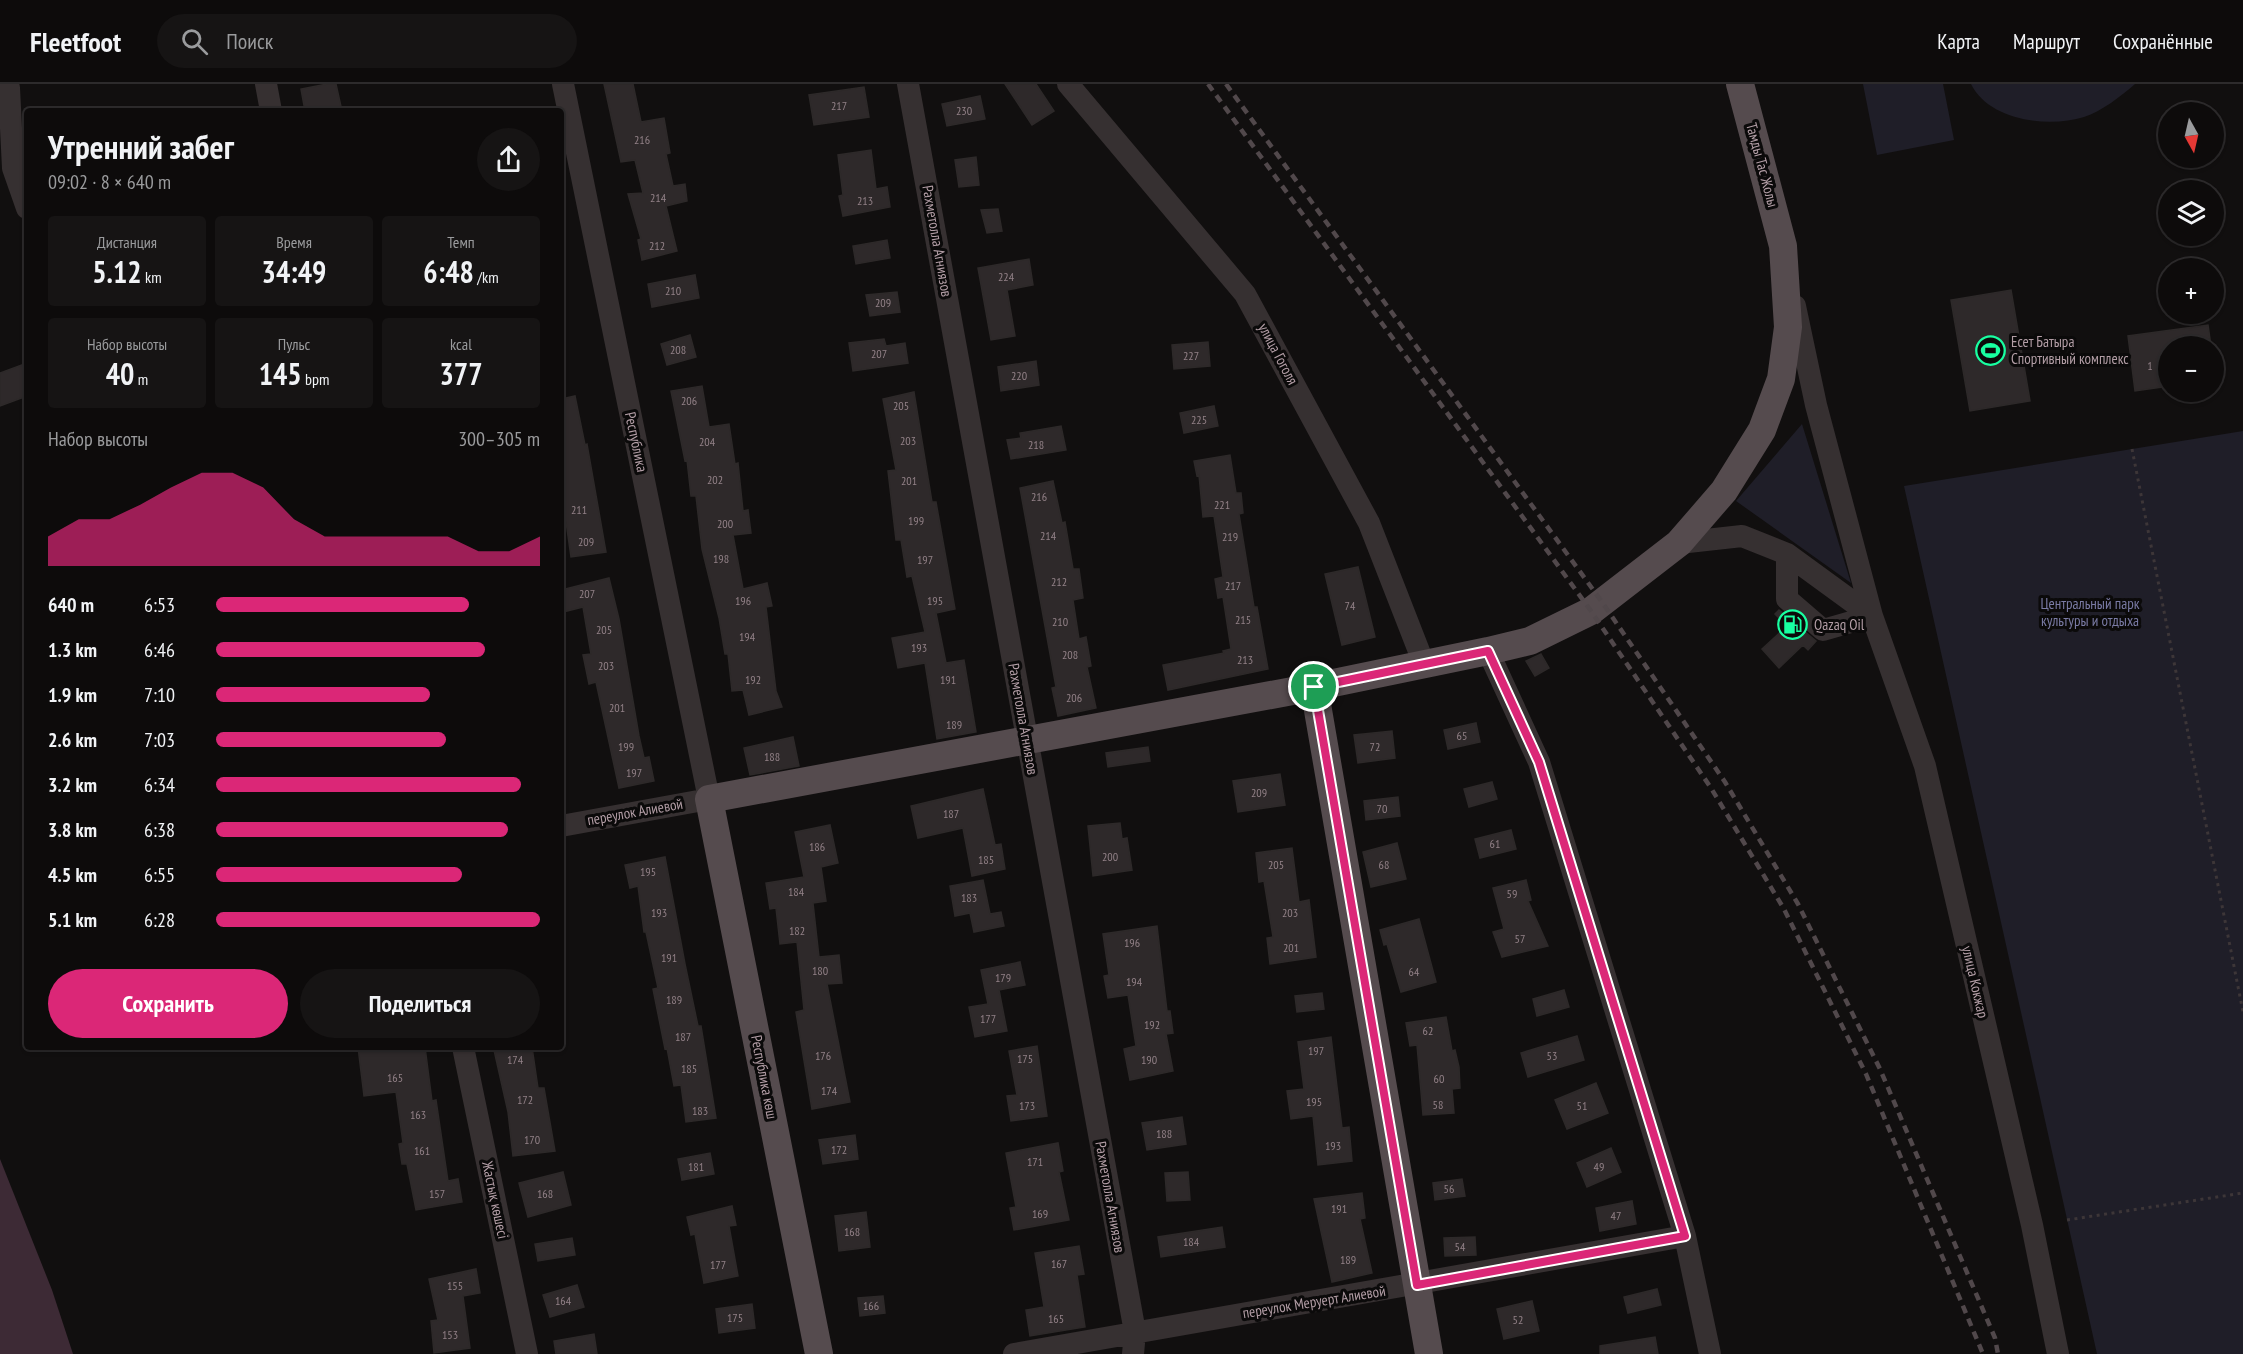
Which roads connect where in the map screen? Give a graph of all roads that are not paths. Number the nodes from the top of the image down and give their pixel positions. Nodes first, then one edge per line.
1 (266, 84) edge
2 (563, 84) edge
3 (909, 84) edge
4 (1068, 84) edge
5 (1740, 84) edge
6 (13, 85) edge
7 (271, 108) edge
8 (24, 199) edge
9 (1783, 246) junction
10 (1679, 543) junction
11 (1787, 554) junction
12 (1872, 616) junction
13 (1488, 651) junction
14 (1424, 664) junction
15 (1314, 687) junction
16 (1026, 740) junction
17 (709, 799) junction
18 (564, 825) edge
19 (464, 1050) edge
20 (1685, 1236) junction
21 (1417, 1285) junction
22 (1135, 1332) junction
23 (527, 1354) edge
24 (819, 1354) edge
25 (1014, 1354) edge
26 (1133, 1354) edge
27 (1429, 1354) edge
28 (1710, 1354) edge
29 (2058, 1354) edge

1 - 7 street
2 - 17 street, Республика
3 - 16 street, Рахметолла Агниязов
4 - 14 street, улица Гоголя
5 - 9 main road, Тамды Тас Жолы
6 - 8 street
9 - 10 main road, Тамды Тас Жолы
9 - 12 street, улица Кокжар
10 - 11 street
10 - 13 main road, Тамды Тас Жолы
11 - 12 street
11 - 12 street
12 - 29 street, улица Кокжар
13 - 14 main road, Тамды Тас Жолы
13 - 20 street
14 - 15 main road, Тамды Тас Жолы
15 - 16 main road, Тамды Тас Жолы
15 - 21 main road
16 - 17 main road, Тамды Тас Жолы
16 - 22 street, Рахметолла Агниязов
17 - 18 street, переулок Алиевой
17 - 24 main road, Республика көш
19 - 23 street, Жастық көшесі
20 - 21 street, переулок Меруерт Алиевой
20 - 28 street
21 - 22 street, переулок Меруерт Алиевой
21 - 27 main road
22 - 25 street, переулок Меруерт Алиевой
22 - 26 street, Рахметолла Агниязов

